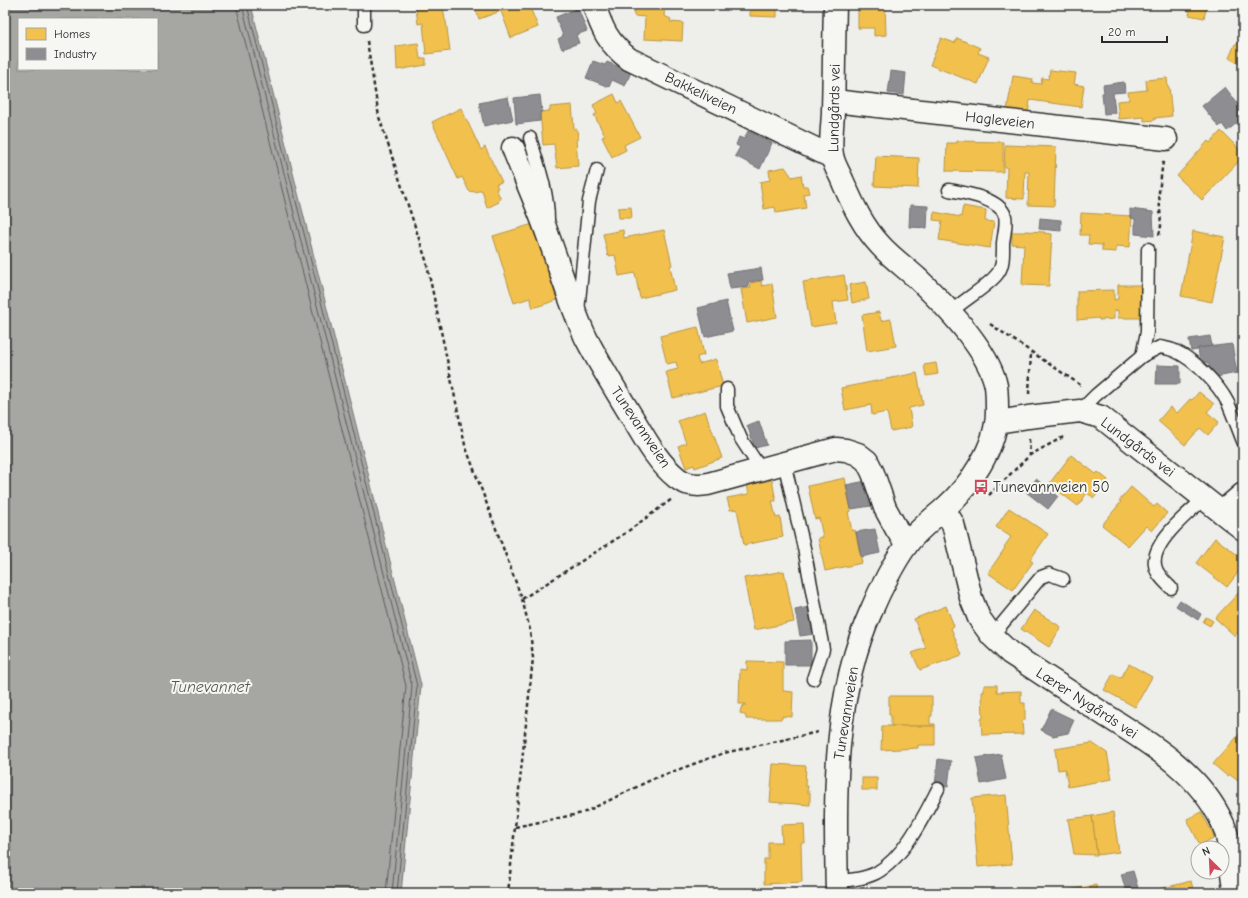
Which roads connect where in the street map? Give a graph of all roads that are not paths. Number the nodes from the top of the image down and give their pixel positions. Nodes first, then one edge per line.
1 (364, 5) edge
2 (594, 5) edge
3 (835, 5) edge
4 (364, 25) road end
5 (834, 101) junction
6 (1166, 139) road end
7 (522, 143) dead end
8 (832, 157) junction
9 (597, 170) dead end
10 (949, 190) dead end
11 (1148, 249) road end
12 (950, 312) junction
13 (578, 318) junction
14 (1142, 356) junction
15 (727, 389) dead end
16 (1080, 411) junction
17 (997, 422) junction
18 (1243, 441) edge
19 (784, 462) junction
20 (760, 468) junction
21 (1243, 494) edge
22 (1205, 498) junction
23 (944, 509) junction
24 (1222, 512) junction
25 (1243, 529) edge
26 (907, 544) junction
27 (1063, 579) dead end
28 (1170, 588) dead end
29 (992, 636) junction
30 (813, 678) dead end
31 (938, 789) dead end
32 (837, 887) edge
33 (1235, 893) edge

1 - 4 lane
2 - 8 street, Bakkeliveien
3 - 5 street, Lundgårds vei
5 - 6 street, Hagleveien
5 - 8 street, Lundgårds vei
7 - 13 street, Tunevannveien
8 - 12 street, Lundgårds vei
9 - 13 lane
10 - 12 lane
11 - 14 lane
12 - 17 street, Lundgårds vei
13 - 20 street, Tunevannveien
14 - 16 lane
14 - 18 lane
15 - 20 lane
16 - 17 street, Lundgårds vei
16 - 22 street, Lundgårds vei
17 - 23 street, Tunevannveien
19 - 20 street
19 - 26 street
19 - 30 lane
21 - 24 street
22 - 24 street, Lundgårds vei
22 - 28 lane
23 - 26 street, Tunevannveien
23 - 29 street, Lærer Nygårds vei
24 - 25 street, Lundgårds vei
26 - 32 street, Tunevannveien
27 - 29 lane
29 - 33 street, Lærer Nygårds vei
31 - 32 lane

